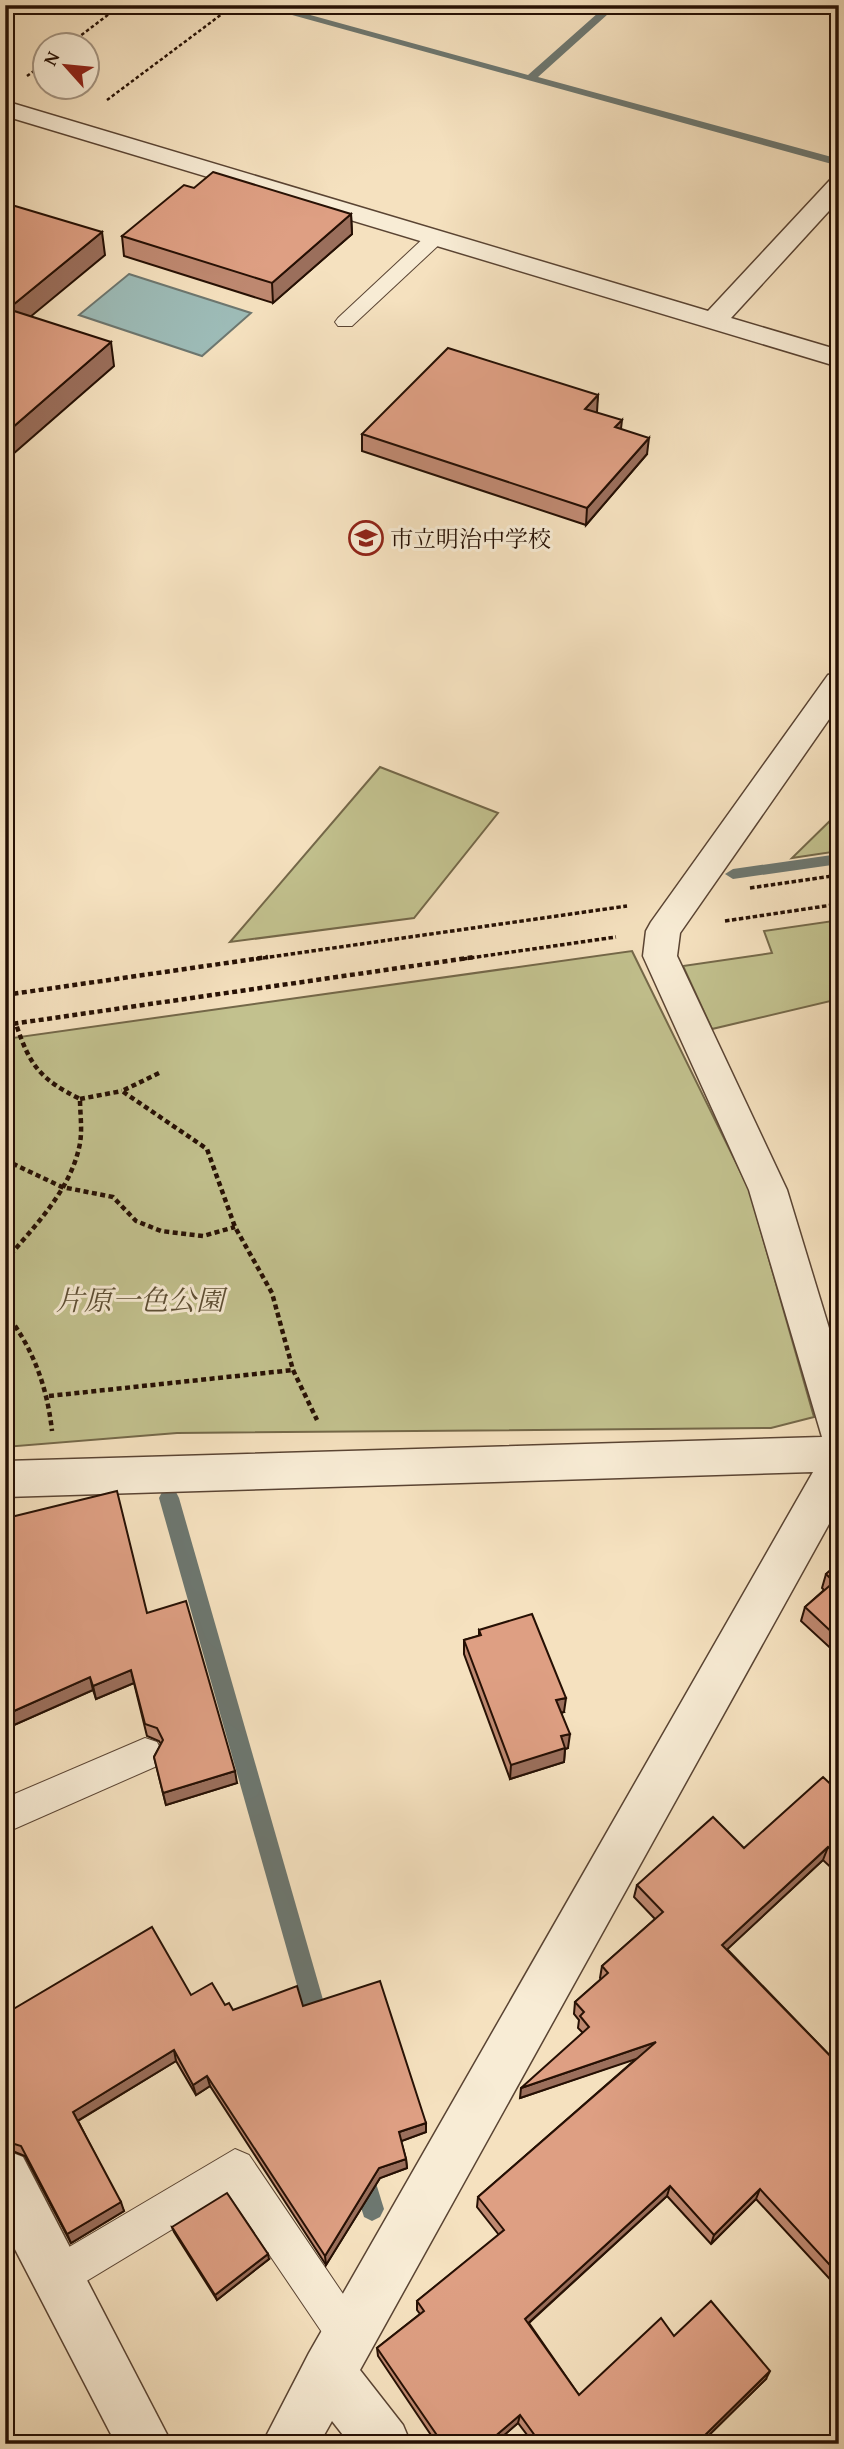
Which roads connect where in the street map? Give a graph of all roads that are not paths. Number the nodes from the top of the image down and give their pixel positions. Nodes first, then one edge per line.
1 (5, 108) edge
2 (839, 185) edge
3 (435, 237) junction
4 (714, 321) junction
5 (345, 322) dead end
6 (839, 359) edge
7 (839, 682) edge
8 (839, 1430) edge
9 (839, 1454) edge
10 (839, 1466) edge
11 (5, 1479) edge
12 (145, 1754) dead end
13 (5, 1816) edge
14 (5, 2175) edge
15 (56, 2277) junction
16 (338, 2354) junction
17 (145, 2444) edge
18 (289, 2444) edge
19 (384, 2444) edge

1 - 3 street
2 - 4 street
3 - 4 street
3 - 5 lane
4 - 6 street
7 - 8 street
9 - 11 street
10 - 16 street
12 - 13 lane
14 - 15 street
15 - 16 lane
15 - 17 street
16 - 18 street
16 - 19 street

